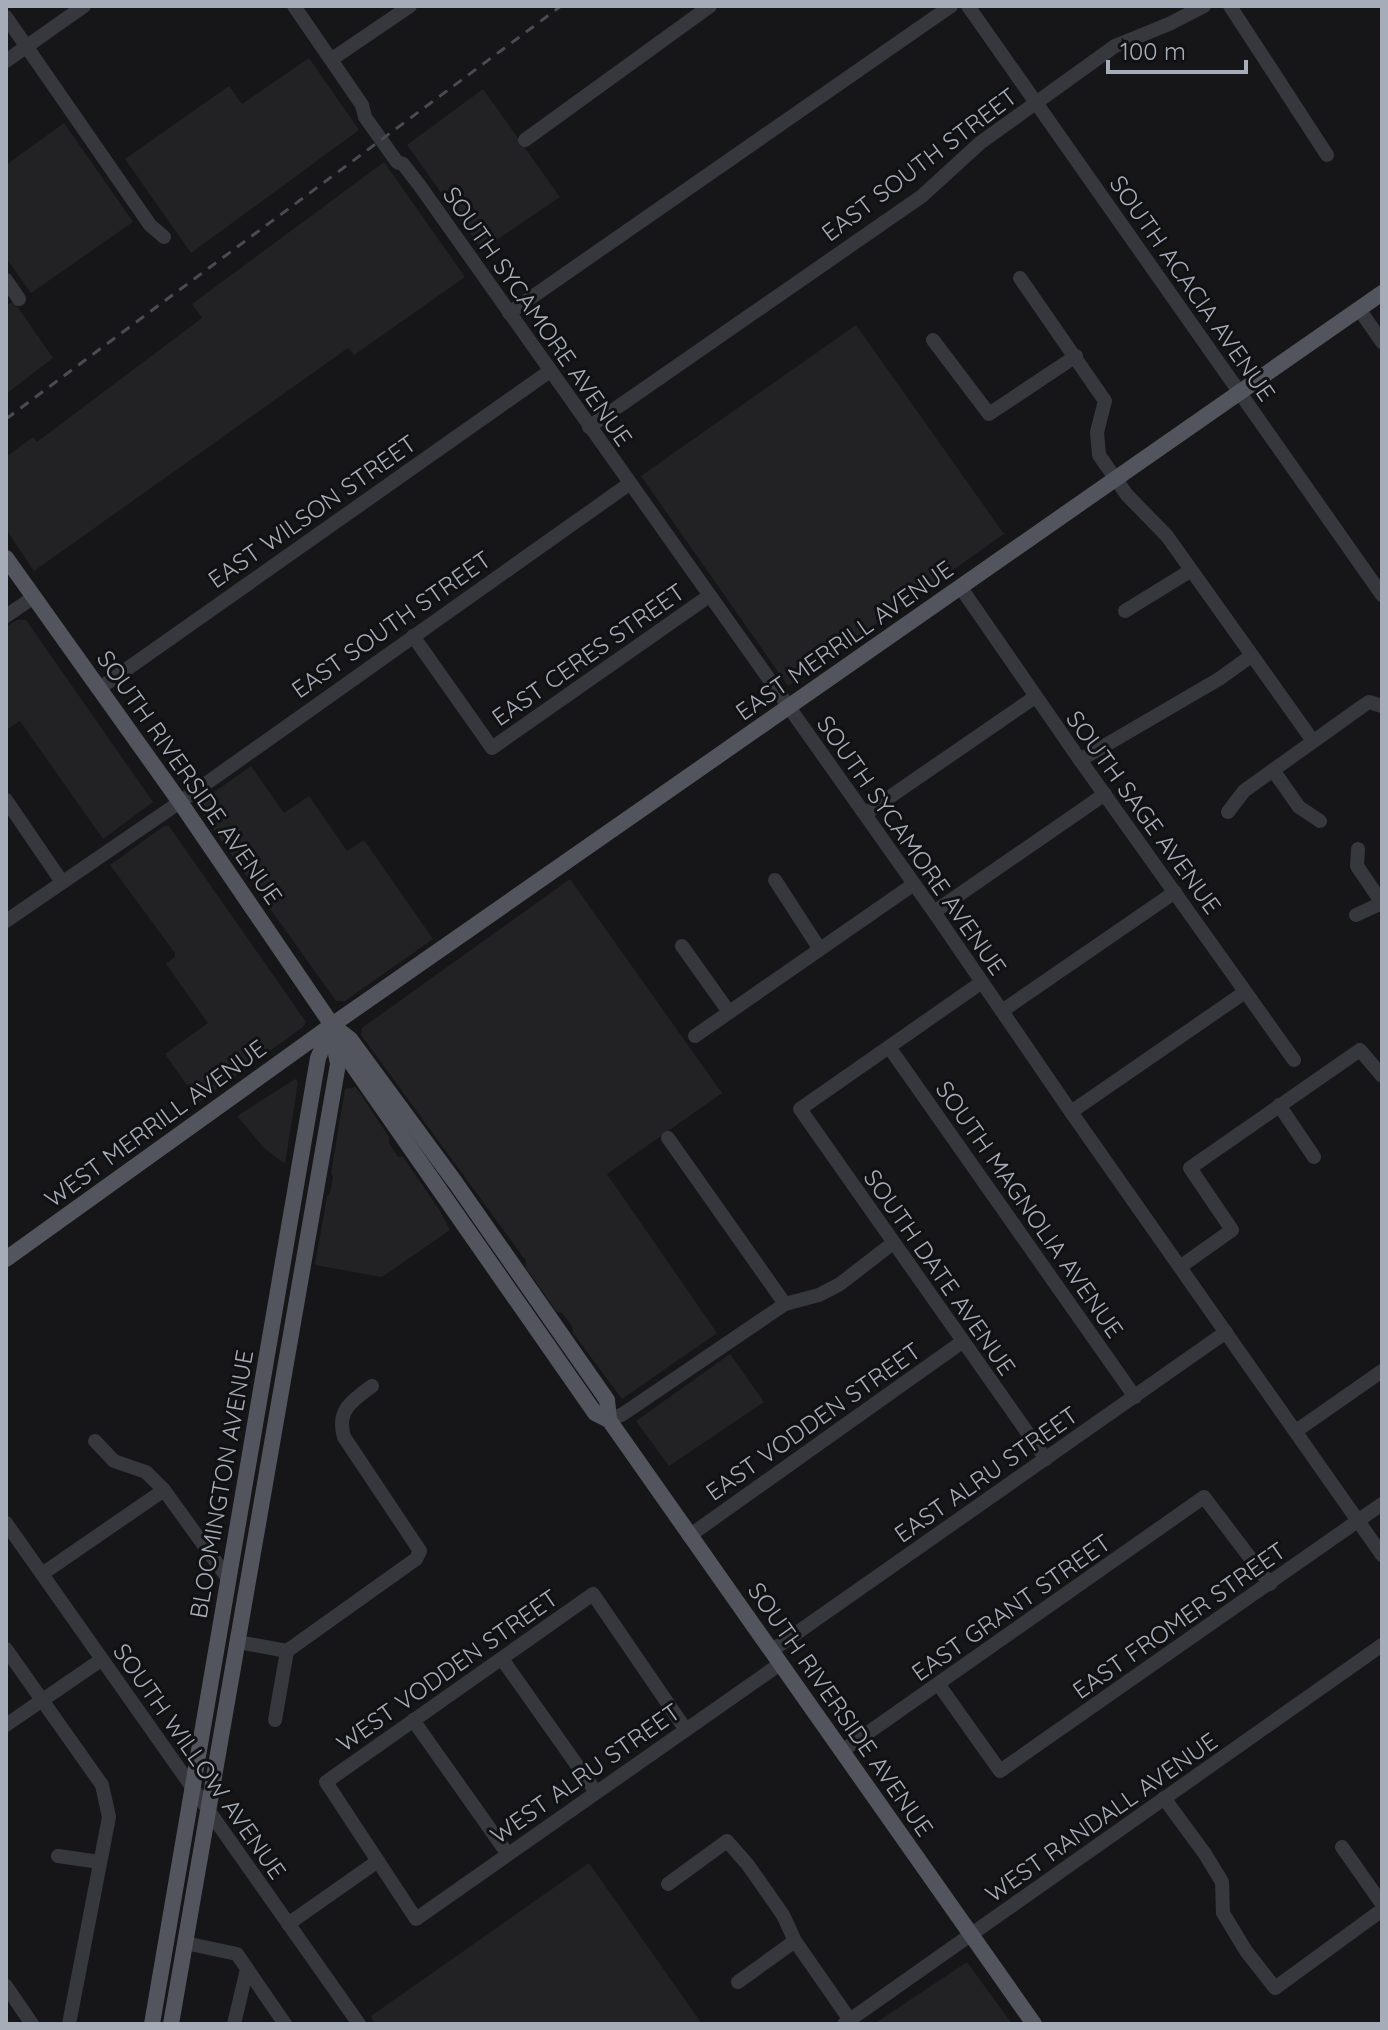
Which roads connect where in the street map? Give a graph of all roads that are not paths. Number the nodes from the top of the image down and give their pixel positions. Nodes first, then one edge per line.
1 (84, 6) edge
2 (294, 6) edge
3 (410, 6) edge
4 (710, 6) edge
5 (951, 6) edge
6 (968, 6) edge
7 (1204, 6) edge
8 (1230, 6) edge
9 (6, 17) edge
10 (26, 47) junction
11 (332, 59) junction
12 (6, 61) edge
13 (1036, 103) junction
14 (525, 140) dead end
15 (1327, 155) dead end
16 (164, 237) dead end
17 (1020, 278) dead end
18 (6, 280) edge
19 (1382, 293) edge
20 (19, 299) dead end
21 (1359, 309) junction
22 (509, 313) junction
23 (933, 340) dead end
24 (1382, 342) edge
25 (1076, 356) junction
26 (550, 371) junction
27 (1240, 392) junction
28 (589, 427) junction
29 (1115, 478) junction
30 (629, 484) junction
31 (6, 558) edge
32 (1190, 571) junction
33 (961, 588) junction
34 (1382, 595) edge
35 (709, 596) junction
36 (34, 597) junction
37 (1125, 611) dead end
38 (6, 616) edge
39 (413, 636) junction
40 (1251, 656) junction
41 (100, 688) junction
42 (1035, 697) junction
43 (1382, 706) edge
44 (789, 708) junction
45 (1313, 741) junction
46 (1080, 760) junction
47 (1273, 770) junction
48 (1105, 794) junction
49 (6, 800) edge
50 (180, 802) junction
51 (1228, 812) dead end
52 (865, 814) junction
53 (1320, 821) dead end
54 (1358, 849) dead end
55 (775, 880) dead end
56 (62, 882) junction
57 (914, 884) junction
58 (1175, 892) junction
59 (1382, 903) edge
60 (934, 912) junction
61 (1356, 915) dead end
62 (6, 921) edge
63 (682, 946) dead end
64 (819, 948) junction
65 (982, 982) junction
66 (1245, 992) junction
67 (1002, 1011) junction
68 (729, 1012) junction
69 (332, 1025) junction
70 (695, 1036) dead end
71 (889, 1047) junction
72 (1294, 1060) dead end
73 (360, 1076) junction
74 (1382, 1076) edge
75 (332, 1097) junction
76 (1279, 1105) junction
77 (1071, 1112) junction
78 (668, 1138) dead end
79 (1314, 1157) dead end
80 (893, 1243) junction
81 (6, 1259) edge
82 (1180, 1267) junction
83 (785, 1304) junction
84 (1226, 1332) junction
85 (962, 1342) junction
86 (1382, 1371) edge
87 (372, 1386) dead end
88 (1135, 1397) junction
89 (609, 1420) junction
90 (1296, 1431) junction
91 (95, 1441) dead end
92 (1046, 1459) junction
93 (164, 1490) junction
94 (1382, 1504) edge
95 (1359, 1521) junction
96 (6, 1523) edge
97 (689, 1536) junction
98 (1382, 1555) edge
99 (42, 1574) junction
100 (229, 1580) junction
101 (1270, 1584) junction
102 (238, 1642) junction
103 (1382, 1645) edge
104 (6, 1649) edge
105 (287, 1651) junction
106 (775, 1658) junction
107 (502, 1659) junction
108 (101, 1660) junction
109 (939, 1685) junction
110 (42, 1701) junction
111 (275, 1720) dead end
112 (413, 1720) junction
113 (6, 1725) edge
114 (686, 1730) junction
115 (842, 1751) junction
116 (192, 1786) junction
117 (596, 1792) junction
118 (1164, 1798) junction
119 (209, 1810) junction
120 (1342, 1847) dead end
121 (507, 1853) junction
122 (58, 1856) dead end
123 (378, 1861) junction
124 (100, 1862) junction
125 (668, 1884) dead end
126 (1382, 1904) edge
127 (1382, 1910) edge
128 (288, 1924) junction
129 (972, 1935) junction
130 (795, 1941) junction
131 (185, 1943) junction
132 (247, 1969) junction
133 (738, 1982) dead end
134 (6, 1986) edge
135 (847, 2022) edge
136 (32, 2024) edge
137 (69, 2024) edge
138 (152, 2024) edge
139 (171, 2024) edge
140 (234, 2024) edge
141 (285, 2024) edge
142 (359, 2024) edge
143 (1034, 2024) edge

1 - 10 street
2 - 11 street, SOUTH SYCAMORE AVENUE
3 - 11 street
4 - 14 street
5 - 22 street
6 - 13 street, SOUTH ACACIA AVENUE
7 - 13 street, EAST SOUTH STREET
8 - 15 street
9 - 10 street
10 - 12 street
10 - 16 street
11 - 22 street, SOUTH SYCAMORE AVENUE
13 - 27 street, SOUTH ACACIA AVENUE
13 - 28 street, EAST SOUTH STREET
17 - 25 street
18 - 20 street
19 - 21 main road, EAST MERRILL AVENUE
21 - 24 street
21 - 27 main road, EAST MERRILL AVENUE
22 - 26 street, SOUTH SYCAMORE AVENUE
23 - 25 street
25 - 29 street
26 - 28 street, SOUTH SYCAMORE AVENUE
26 - 41 street, EAST WILSON STREET
27 - 29 main road, EAST MERRILL AVENUE
27 - 34 street, SOUTH ACACIA AVENUE
28 - 30 street, SOUTH SYCAMORE AVENUE
29 - 32 street
29 - 33 main road, EAST MERRILL AVENUE
30 - 35 street, SOUTH SYCAMORE AVENUE
30 - 39 street, EAST SOUTH STREET
31 - 36 main road, SOUTH RIVERSIDE AVENUE
32 - 37 street
32 - 40 street
33 - 42 street, SOUTH SAGE AVENUE
33 - 44 main road, EAST MERRILL AVENUE
35 - 39 street, EAST CERES STREET
35 - 44 street, SOUTH SYCAMORE AVENUE
36 - 38 street
36 - 41 main road, SOUTH RIVERSIDE AVENUE
39 - 50 street, EAST SOUTH STREET
40 - 45 street
40 - 46 street
41 - 50 main road, SOUTH RIVERSIDE AVENUE
42 - 46 street, SOUTH SAGE AVENUE
42 - 52 street
43 - 45 street
44 - 52 street, SOUTH SYCAMORE AVENUE
44 - 69 main road, EAST MERRILL AVENUE
45 - 47 street
46 - 48 street, SOUTH SAGE AVENUE
47 - 51 street
47 - 53 street
48 - 58 street, SOUTH SAGE AVENUE
48 - 60 street
49 - 56 street
50 - 56 street, EAST SOUTH STREET
50 - 69 main road, SOUTH RIVERSIDE AVENUE
52 - 57 street, SOUTH SYCAMORE AVENUE
54 - 59 street
55 - 64 street
56 - 62 street, EAST SOUTH STREET
57 - 60 street, SOUTH SYCAMORE AVENUE
57 - 64 street
58 - 66 street, SOUTH SAGE AVENUE
58 - 67 street
59 - 61 street
60 - 65 street, SOUTH SYCAMORE AVENUE
63 - 68 street
64 - 68 street
65 - 67 street, SOUTH SYCAMORE AVENUE
65 - 71 street
66 - 72 street, SOUTH SAGE AVENUE
66 - 77 street
67 - 77 street, SOUTH SYCAMORE AVENUE
68 - 70 street
69 - 73 main road, SOUTH RIVERSIDE AVENUE
69 - 75 main road, BLOOMINGTON AVENUE
69 - 81 main road, WEST MERRILL AVENUE
69 - 89 main road, SOUTH RIVERSIDE AVENUE
69 - 100 main road, BLOOMINGTON AVENUE
71 - 80 street, SOUTH DATE AVENUE
71 - 88 street, SOUTH MAGNOLIA AVENUE
73 - 75 main road
73 - 89 main road, SOUTH RIVERSIDE AVENUE
74 - 76 street
75 - 102 main road, BLOOMINGTON AVENUE
76 - 79 street
76 - 82 street
77 - 82 street, SOUTH SYCAMORE AVENUE
78 - 83 street
80 - 83 street
80 - 85 street, SOUTH DATE AVENUE
82 - 84 street, SOUTH SYCAMORE AVENUE
83 - 89 street
84 - 88 street, EAST ALRU STREET
84 - 90 street, SOUTH SYCAMORE AVENUE
85 - 92 street, SOUTH DATE AVENUE
85 - 97 street, EAST VODDEN STREET
86 - 90 street
87 - 105 street
88 - 92 street, EAST ALRU STREET
89 - 97 main road, SOUTH RIVERSIDE AVENUE
90 - 95 street, SOUTH SYCAMORE AVENUE
91 - 93 street
92 - 106 street, EAST ALRU STREET
93 - 99 street
93 - 100 street
94 - 95 street, EAST FROMER STREET
95 - 98 street, SOUTH SYCAMORE AVENUE
95 - 101 street, EAST FROMER STREET
96 - 99 street, SOUTH WILLOW AVENUE
97 - 106 main road, SOUTH RIVERSIDE AVENUE
99 - 108 street, SOUTH WILLOW AVENUE
100 - 116 main road, BLOOMINGTON AVENUE
101 - 109 street, EAST FROMER STREET
101 - 109 street, EAST GRANT STREET
102 - 105 street
102 - 119 main road, BLOOMINGTON AVENUE
103 - 118 street, WEST RANDALL AVENUE
104 - 110 street
105 - 111 street
106 - 114 street, WEST ALRU STREET
106 - 115 main road, SOUTH RIVERSIDE AVENUE
107 - 112 street, WEST VODDEN STREET
107 - 114 street, WEST VODDEN STREET
107 - 117 street
108 - 110 street
108 - 116 street, SOUTH WILLOW AVENUE
109 - 115 street, EAST GRANT STREET
110 - 113 street
110 - 124 street
112 - 121 street
112 - 123 street, WEST VODDEN STREET
114 - 117 street, WEST ALRU STREET
115 - 129 main road, SOUTH RIVERSIDE AVENUE
116 - 119 street, SOUTH WILLOW AVENUE
116 - 138 main road, BLOOMINGTON AVENUE
117 - 121 street, WEST ALRU STREET
118 - 127 street
118 - 129 street, WEST RANDALL AVENUE
119 - 128 street, SOUTH WILLOW AVENUE
119 - 131 main road, BLOOMINGTON AVENUE
120 - 126 street
121 - 123 street, WEST ALRU STREET
122 - 124 street
123 - 128 street
124 - 137 street
125 - 130 street
128 - 142 street, SOUTH WILLOW AVENUE
129 - 135 street, WEST RANDALL AVENUE
129 - 143 main road, SOUTH RIVERSIDE AVENUE
130 - 133 street
130 - 135 street
131 - 132 street
131 - 139 main road, BLOOMINGTON AVENUE
132 - 140 street
132 - 141 street
134 - 136 street

